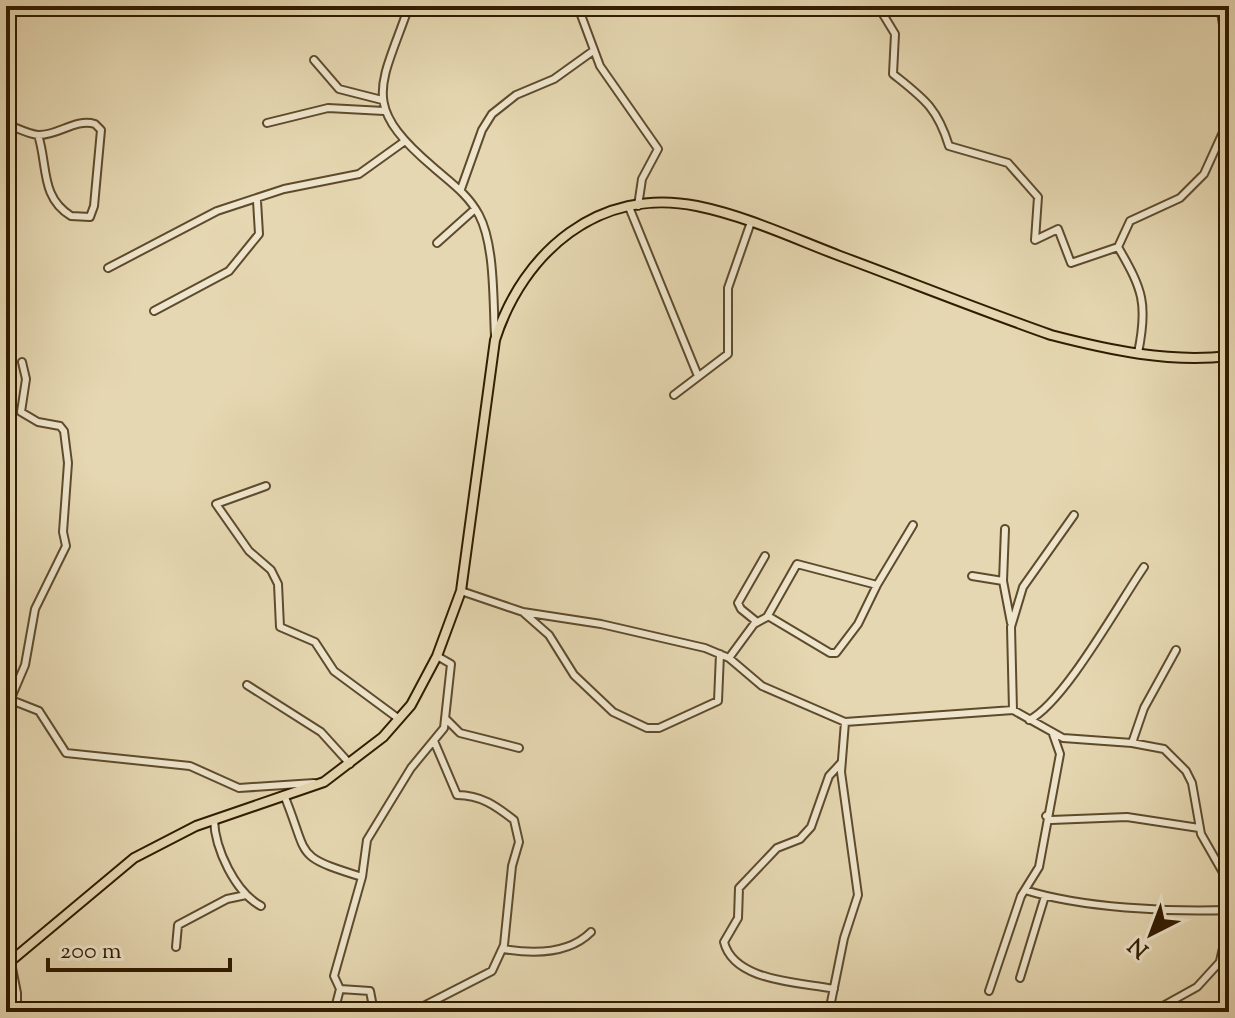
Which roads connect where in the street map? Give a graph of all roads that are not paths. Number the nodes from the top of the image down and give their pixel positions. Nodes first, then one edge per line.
1 (409, 6) edge
2 (575, 6) edge
3 (590, 6) edge
4 (878, 6) edge
5 (1219, 6) edge
6 (581, 15) junction
7 (593, 51) junction
8 (314, 60) dead end
9 (382, 100) junction
10 (1229, 109) edge
11 (384, 111) junction
12 (1229, 119) edge
13 (267, 123) dead end
14 (6, 124) edge
15 (38, 135) junction
16 (405, 141) junction
17 (461, 189) junction
18 (257, 201) junction
19 (633, 207) junction
20 (475, 209) junction
21 (751, 222) junction
22 (437, 243) dead end
23 (1118, 247) junction
24 (108, 268) dead end
25 (154, 311) dead end
26 (495, 340) junction
27 (1138, 353) junction
28 (1229, 356) edge
29 (22, 362) dead end
30 (698, 376) junction
31 (674, 395) dead end
32 (266, 486) dead end
33 (1074, 515) dead end
34 (913, 525) dead end
35 (1005, 529) dead end
36 (765, 556) dead end
37 (1144, 567) dead end
38 (972, 576) dead end
39 (1003, 581) junction
40 (877, 585) junction
41 (461, 591) junction
42 (523, 612) junction
43 (768, 616) junction
44 (757, 622) junction
45 (1011, 627) junction
46 (1176, 650) dead end
47 (720, 654) junction
48 (437, 656) junction
49 (729, 658) junction
50 (247, 685) dead end
51 (8, 698) edge
52 (1013, 710) junction
53 (399, 719) junction
54 (446, 719) junction
55 (1029, 720) junction
56 (845, 722) junction
57 (1053, 734) junction
58 (434, 741) junction
59 (1132, 743) junction
60 (519, 748) dead end
61 (841, 763) junction
62 (350, 764) junction
63 (324, 782) junction
64 (284, 795) junction
65 (1046, 816) junction
66 (214, 820) junction
67 (1199, 828) junction
68 (362, 877) junction
69 (1229, 883) edge
70 (1025, 890) junction
71 (246, 895) junction
72 (1045, 896) junction
73 (261, 906) dead end
74 (1229, 910) edge
75 (1229, 922) edge
76 (591, 932) dead end
77 (176, 947) dead end
78 (503, 949) junction
79 (1229, 952) edge
80 (8, 964) edge
81 (1219, 965) junction
82 (1020, 978) dead end
83 (340, 989) junction
84 (834, 989) junction
85 (989, 991) dead end
86 (1156, 1011) edge
87 (17, 1012) edge
88 (334, 1012) edge
89 (374, 1012) edge
90 (412, 1012) edge
91 (829, 1012) edge

1 - 9 street
2 - 6 street
3 - 6 street
4 - 23 street
5 - 10 street
6 - 7 street
7 - 17 street
7 - 19 street
8 - 9 street
9 - 11 street
11 - 13 street
11 - 16 street
12 - 23 street
14 - 15 street
15 - 15 street
16 - 17 street
16 - 18 street
17 - 20 street
18 - 24 street
18 - 25 street
19 - 21 main road
19 - 26 main road
19 - 30 street
20 - 22 street
20 - 26 street
21 - 27 main road
21 - 30 street
23 - 27 street
26 - 41 main road
27 - 28 main road
29 - 51 street
30 - 31 street
32 - 53 street
33 - 45 street
34 - 40 street
35 - 39 street
36 - 44 street
37 - 55 street
38 - 39 street
39 - 45 street
40 - 43 street
40 - 43 street
41 - 42 street
41 - 48 main road
42 - 47 street
42 - 47 street
43 - 44 street
44 - 49 street
45 - 52 street
46 - 59 street
47 - 49 street
48 - 53 main road
48 - 54 street
49 - 56 street
50 - 62 street
51 - 63 street
52 - 55 street
52 - 56 street
53 - 62 main road
54 - 58 street
54 - 60 street
55 - 57 street
56 - 61 street
57 - 59 street
57 - 65 street
58 - 68 street
58 - 78 street
59 - 67 street
61 - 84 street
61 - 84 street
62 - 63 main road
63 - 64 main road
64 - 66 main road
64 - 68 street
65 - 67 street
65 - 70 street
66 - 71 street
66 - 80 main road
67 - 69 street
68 - 83 street
70 - 72 street
70 - 85 street
71 - 73 street
71 - 77 street
72 - 74 street
72 - 82 street
75 - 81 street
76 - 78 street
78 - 90 street
79 - 81 street
80 - 87 street
81 - 86 street
83 - 88 street
83 - 89 street
84 - 91 street

